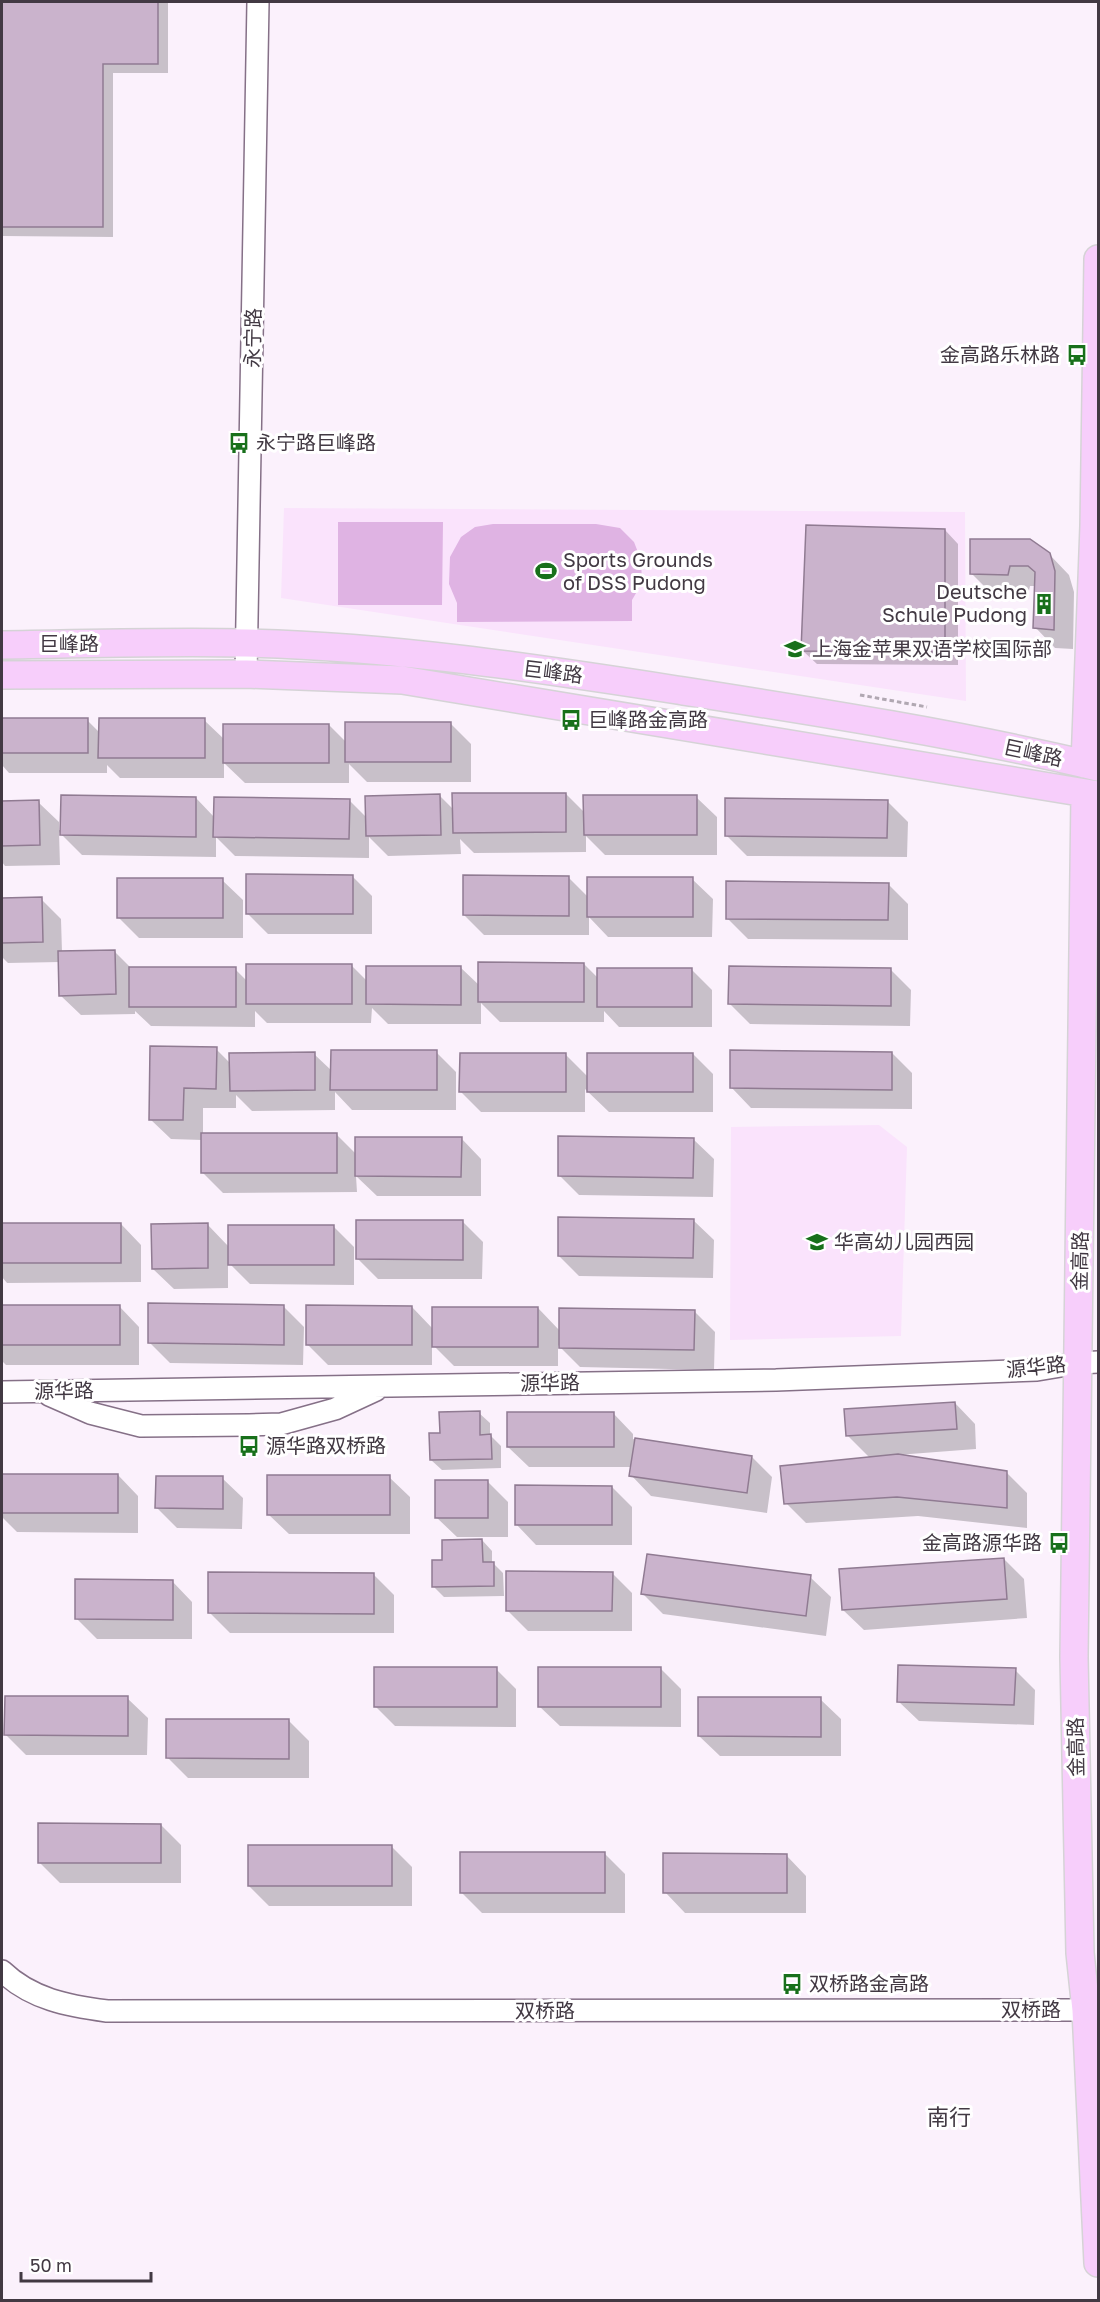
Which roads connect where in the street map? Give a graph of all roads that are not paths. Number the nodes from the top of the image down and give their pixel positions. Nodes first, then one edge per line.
1 (258, 2) edge
2 (1098, 259) edge
3 (1096, 526) edge
4 (247, 643) junction
5 (2, 645) edge
6 (246, 674) junction
7 (2, 675) edge
8 (1092, 765) edge
9 (1092, 794) edge
10 (1089, 1362) edge
11 (384, 1386) junction
12 (2, 1392) edge
13 (40, 1392) junction
14 (2, 1971) edge
15 (1092, 2010) edge
16 (1098, 2263) edge

1 - 4 street, 永宁路
2 - 3 main road, 金高路
3 - 8 main road, 金高路
4 - 5 main road, 巨峰路
4 - 6 street, 永宁路
4 - 8 main road, 巨峰路
6 - 7 main road, 巨峰路
6 - 9 main road, 巨峰路
8 - 9 street, 金高路
9 - 10 main road, 金高路
10 - 11 street, 源华路
10 - 15 main road, 金高路
11 - 13 street, 源华路
11 - 13 street
12 - 13 street, 源华路
14 - 15 street, 双桥路
15 - 16 main road, 金高路

